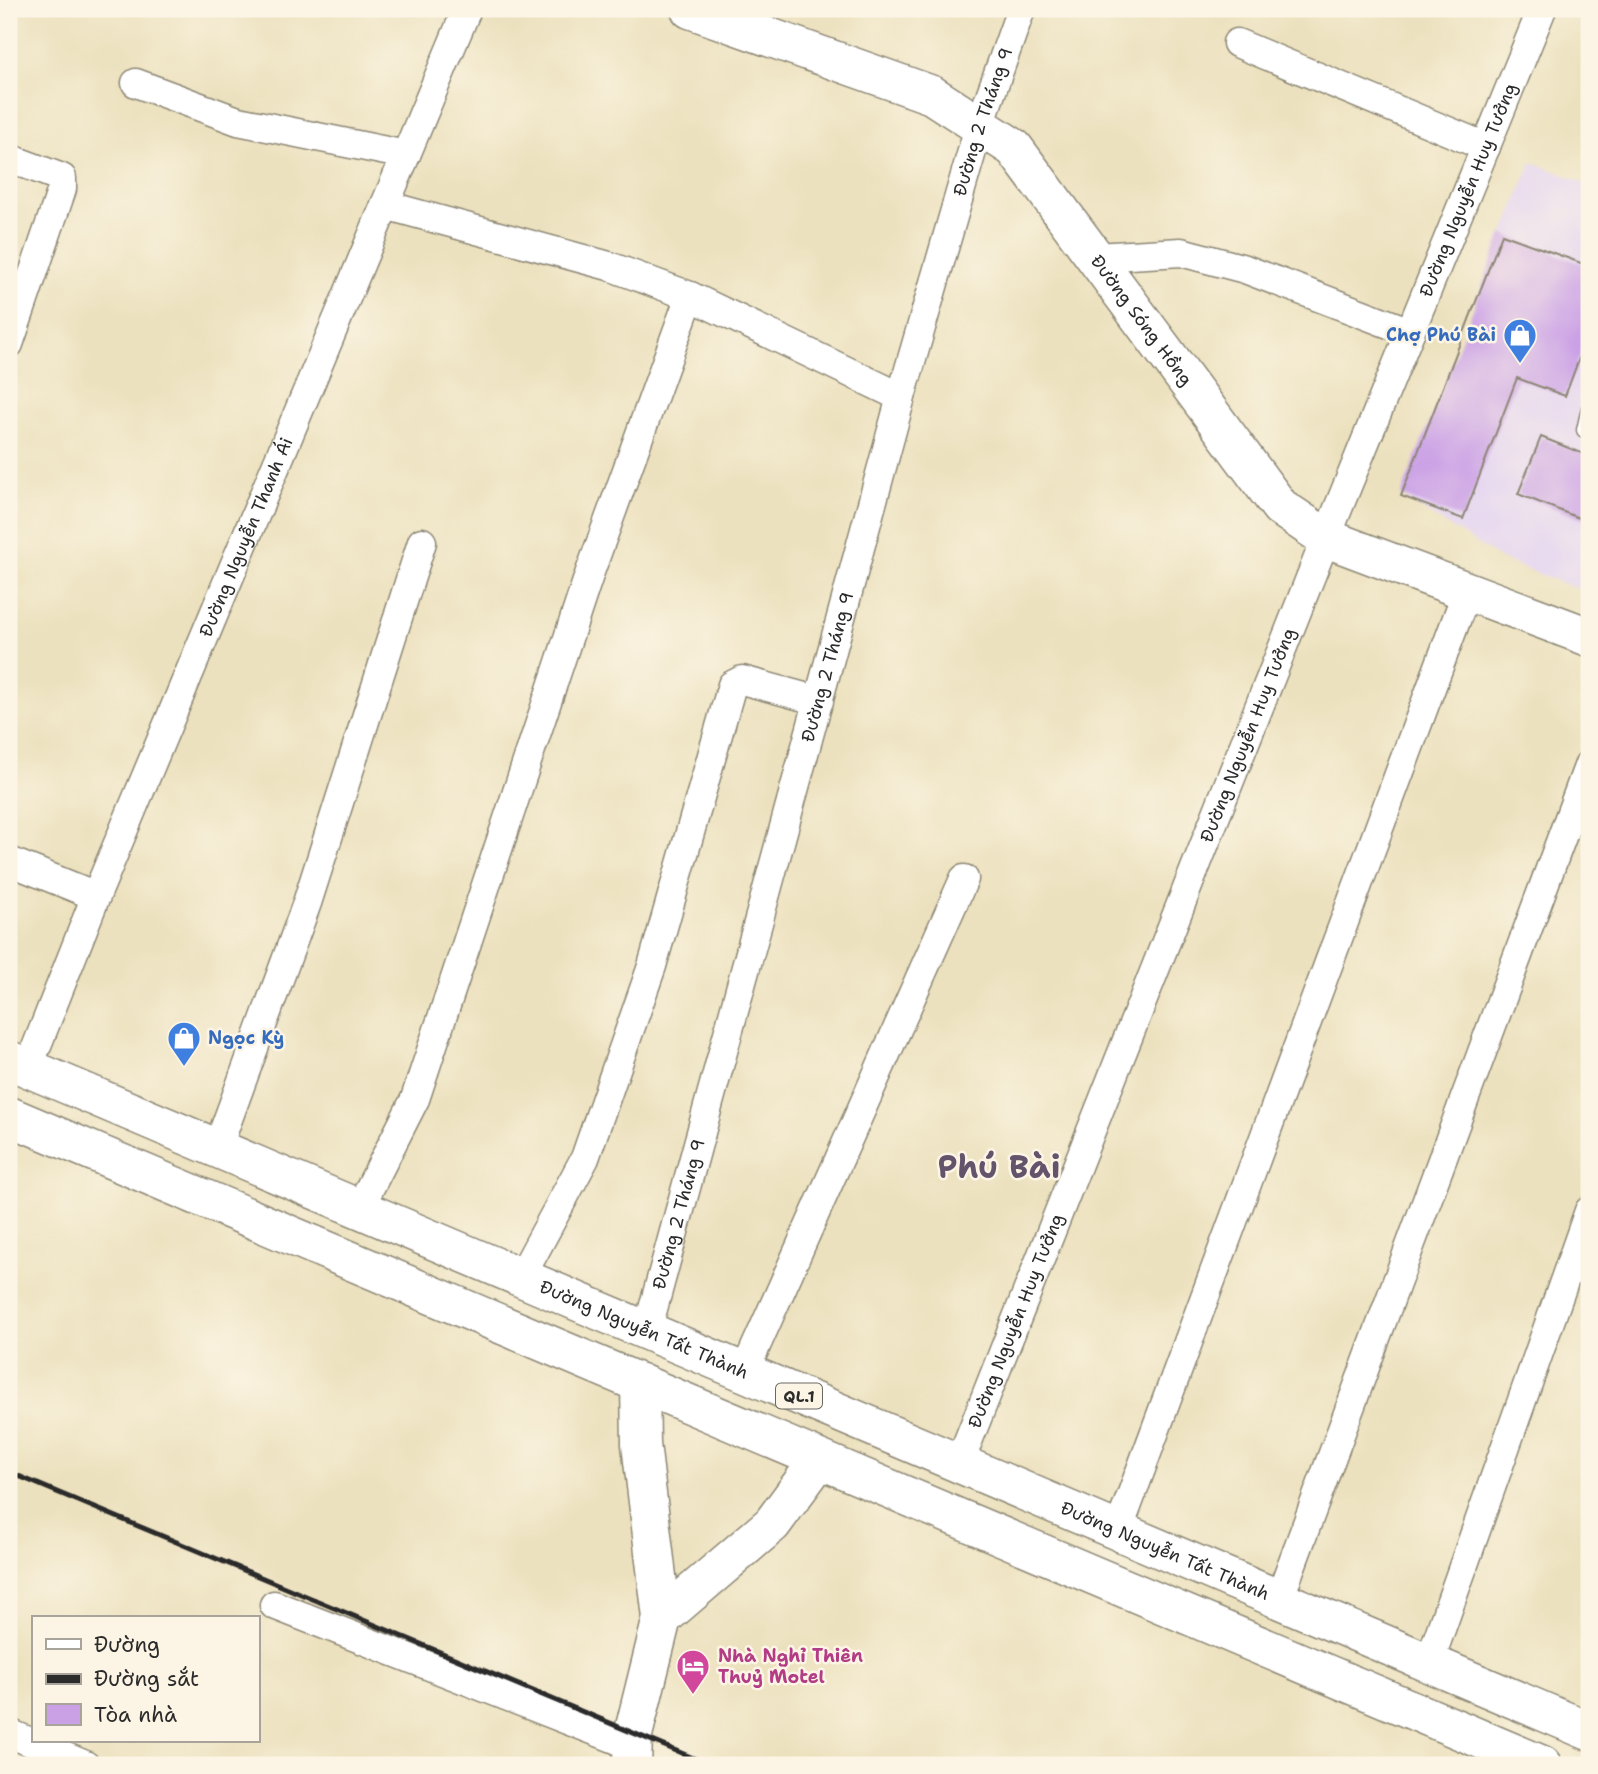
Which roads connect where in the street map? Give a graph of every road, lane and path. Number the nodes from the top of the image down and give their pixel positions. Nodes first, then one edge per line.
1 (467, 9) edge
2 (690, 9) edge
3 (1021, 9) edge
4 (1542, 9) edge
5 (1237, 43) dead end
6 (136, 83) dead end
7 (979, 127) junction
8 (1486, 147) junction
9 (406, 155) junction
10 (9, 159) edge
11 (385, 205) junction
12 (1095, 257) junction
13 (690, 296) junction
14 (1410, 332) junction
15 (9, 344) edge
16 (901, 397) junction
17 (1589, 408) edge
18 (1589, 432) edge
19 (1326, 538) junction
20 (422, 542) dead end
21 (1467, 591) junction
22 (1589, 636) edge
23 (819, 701) junction
24 (1589, 764) edge
25 (9, 861) edge
26 (964, 879) dead end
27 (96, 896) junction
28 (18, 1064) edge
29 (9, 1116) edge
30 (218, 1149) junction
31 (359, 1209) junction
32 (1589, 1211) edge
33 (521, 1277) junction
34 (657, 1335) junction
35 (744, 1373) junction
36 (640, 1383) junction
37 (849, 1417) junction
38 (819, 1460) junction
39 (959, 1464) junction
40 (1118, 1531) junction
41 (1279, 1599) junction
42 (274, 1605) dead end
43 (662, 1618) junction
44 (1429, 1663) junction
45 (1589, 1731) edge
46 (9, 1733) edge
47 (632, 1755) edge
48 (85, 1765) edge
49 (1542, 1765) edge

1 - 9 street, Đường Nguyễn Thanh Ái
2 - 7 main road, Đường Sóng Hồng
3 - 7 street, Đường 2 Tháng 9
4 - 8 street, Đường Nguyễn Huy Tưởng
5 - 8 street
6 - 9 street
7 - 12 main road, Đường Sóng Hồng
7 - 16 street, Đường 2 Tháng 9
8 - 14 street, Đường Nguyễn Huy Tưởng
9 - 11 street, Đường Nguyễn Thanh Ái
10 - 15 street
11 - 13 street
11 - 27 street, Đường Nguyễn Thanh Ái
12 - 14 street
12 - 19 main road, Đường Sóng Hồng
13 - 16 street
13 - 31 street
14 - 19 street, Đường Nguyễn Huy Tưởng
16 - 23 street, Đường 2 Tháng 9
17 - 18 lane
19 - 21 main road, Đường Sóng Hồng
19 - 39 street, Đường Nguyễn Huy Tưởng
20 - 30 street
21 - 22 main road, Đường Sóng Hồng
21 - 40 street
23 - 33 street
23 - 34 street, Đường 2 Tháng 9
24 - 41 street
25 - 27 street
26 - 35 street
27 - 28 street, Đường Nguyễn Thanh Ái
28 - 30 main road, Đường Nguyễn Tất Thành / QL.1
29 - 36 main road
30 - 31 main road, Đường Nguyễn Tất Thành / QL.1
31 - 33 main road, Đường Nguyễn Tất Thành / QL.1
32 - 44 street
33 - 34 main road, Đường Nguyễn Tất Thành / QL.1
34 - 35 main road, Đường Nguyễn Tất Thành / QL.1
34 - 36 main road
35 - 37 main road, Đường Nguyễn Tất Thành / QL.1
36 - 38 main road
36 - 43 main road
37 - 38 main road
37 - 39 main road, Đường Nguyễn Tất Thành / QL.1
38 - 43 main road
38 - 49 main road
39 - 40 main road, Đường Nguyễn Tất Thành / QL.1
40 - 41 main road, Đường Nguyễn Tất Thành / QL.1
41 - 44 main road, Đường Nguyễn Tất Thành / QL.1
42 - 47 street
43 - 47 main road
44 - 45 main road, Đường Nguyễn Tất Thành / QL.1
46 - 48 street

